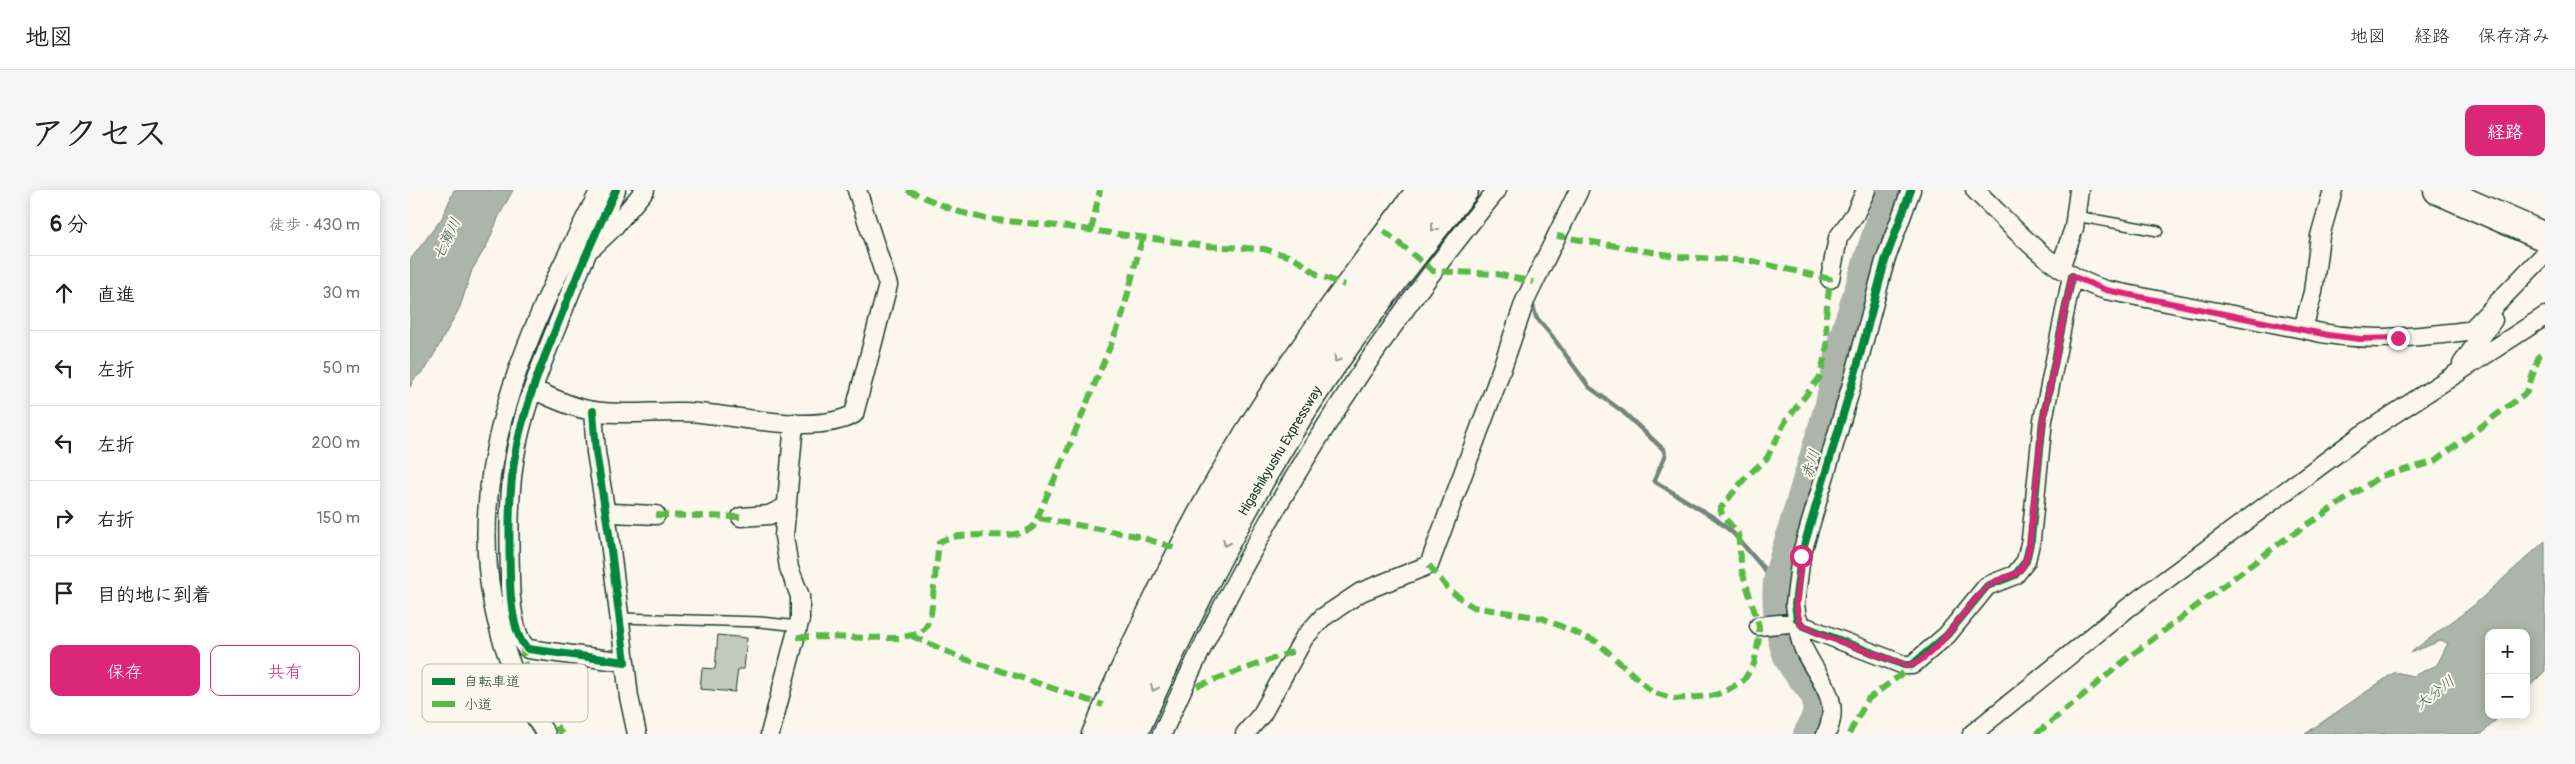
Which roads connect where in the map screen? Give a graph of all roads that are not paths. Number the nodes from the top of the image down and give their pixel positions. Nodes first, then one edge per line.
1 (600, 190) edge
2 (616, 190) edge
3 (645, 190) edge
4 (857, 190) edge
5 (1415, 190) edge
6 (1434, 190) edge
7 (1464, 190) edge
8 (1497, 190) edge
9 (1579, 190) edge
10 (1866, 190) edge
11 (1911, 190) edge
12 (1975, 190) edge
13 (2079, 190) edge
14 (2333, 190) edge
15 (2438, 190) edge
16 (2076, 216) junction
17 (2158, 231) dead end
18 (2545, 237) edge
19 (586, 252) junction
20 (2545, 254) edge
21 (2066, 272) junction
22 (1830, 279) dead end
23 (2500, 301) junction
24 (2545, 316) edge
25 (2303, 329) junction
26 (2458, 370) junction
27 (533, 389) junction
28 (593, 411) junction
29 (794, 423) junction
30 (786, 507) junction
31 (612, 514) dead end
32 (656, 515) dead end
33 (741, 517) dead end
34 (620, 618) junction
35 (1799, 622) junction
36 (799, 626) junction
37 (1759, 626) dead end
38 (625, 662) junction
39 (510, 664) edge
40 (539, 722) edge
41 (546, 734) edge
42 (637, 734) edge
43 (770, 734) edge
44 (1091, 734) edge
45 (1108, 734) edge
46 (1133, 734) edge
47 (1162, 734) edge
48 (1245, 734) edge
49 (1826, 734) edge
50 (1972, 734) edge

1 - 39 street
2 - 19 street
3 - 19 street
4 - 29 street
5 - 44 street
6 - 45 main road, Higashikyushu Expressway
7 -> 46 main road, Higashikyushu Expressway
8 - 47 street
9 - 48 street
10 - 22 street
11 - 35 street
12 - 21 street
13 - 16 street
14 - 25 street
15 - 18 main road
16 - 17 lane
16 - 21 street
19 - 27 street
20 - 23 street
21 - 25 street
21 - 35 street
23 - 25 street
23 - 26 street
24 - 26 street
26 - 50 street
27 - 28 street
27 - 38 street
28 - 29 street
28 - 34 street
29 - 30 street
30 - 33 street
30 - 36 street
31 - 32 street
34 - 36 lane
34 - 38 street
35 - 37 street
35 - 49 street
36 - 43 street
38 - 42 street
40 - 41 street

